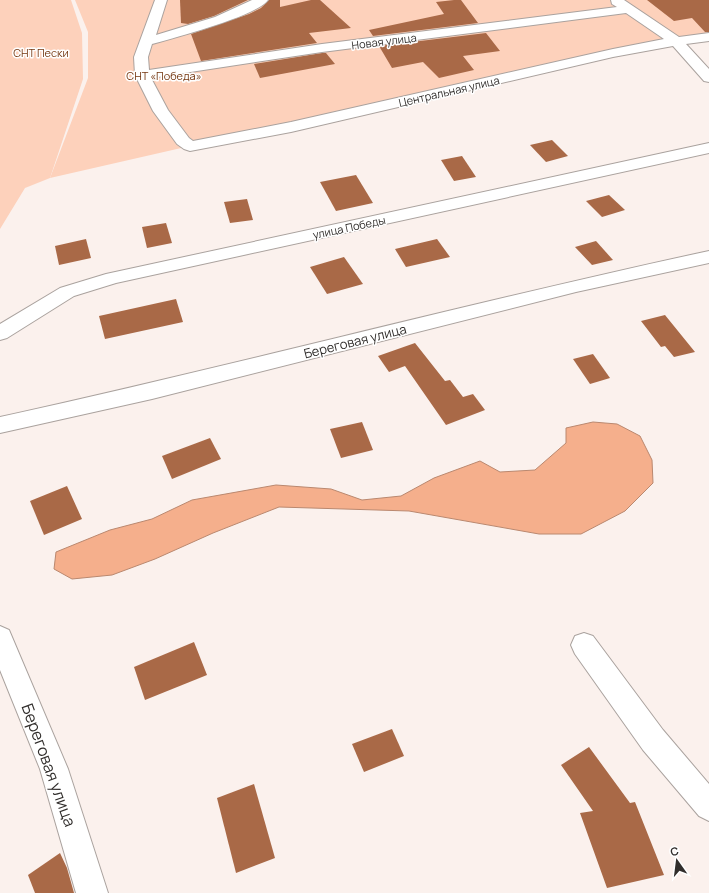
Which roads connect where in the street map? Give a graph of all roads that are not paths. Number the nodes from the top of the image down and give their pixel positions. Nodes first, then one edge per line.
1 (161, 0) edge
2 (262, 0) edge
3 (615, 0) edge
4 (628, 9) junction
5 (709, 37) edge
6 (676, 41) junction
7 (146, 42) junction
8 (142, 75) junction
9 (709, 78) edge
10 (709, 148) edge
11 (709, 257) edge
12 (0, 332) edge
13 (0, 425) edge
14 (0, 638) edge
15 (584, 646) dead end
16 (709, 806) edge
17 (92, 893) edge

1 - 7 street
2 - 7 street
3 - 4 street
4 - 6 street
4 - 8 street, Новая улица
5 - 6 street, Центральная улица
6 - 8 street, Центральная улица
6 - 9 street
7 - 8 street
10 - 12 street, улица Победы
11 - 13 street, Береговая улица
14 - 17 street, Береговая улица
15 - 16 street

